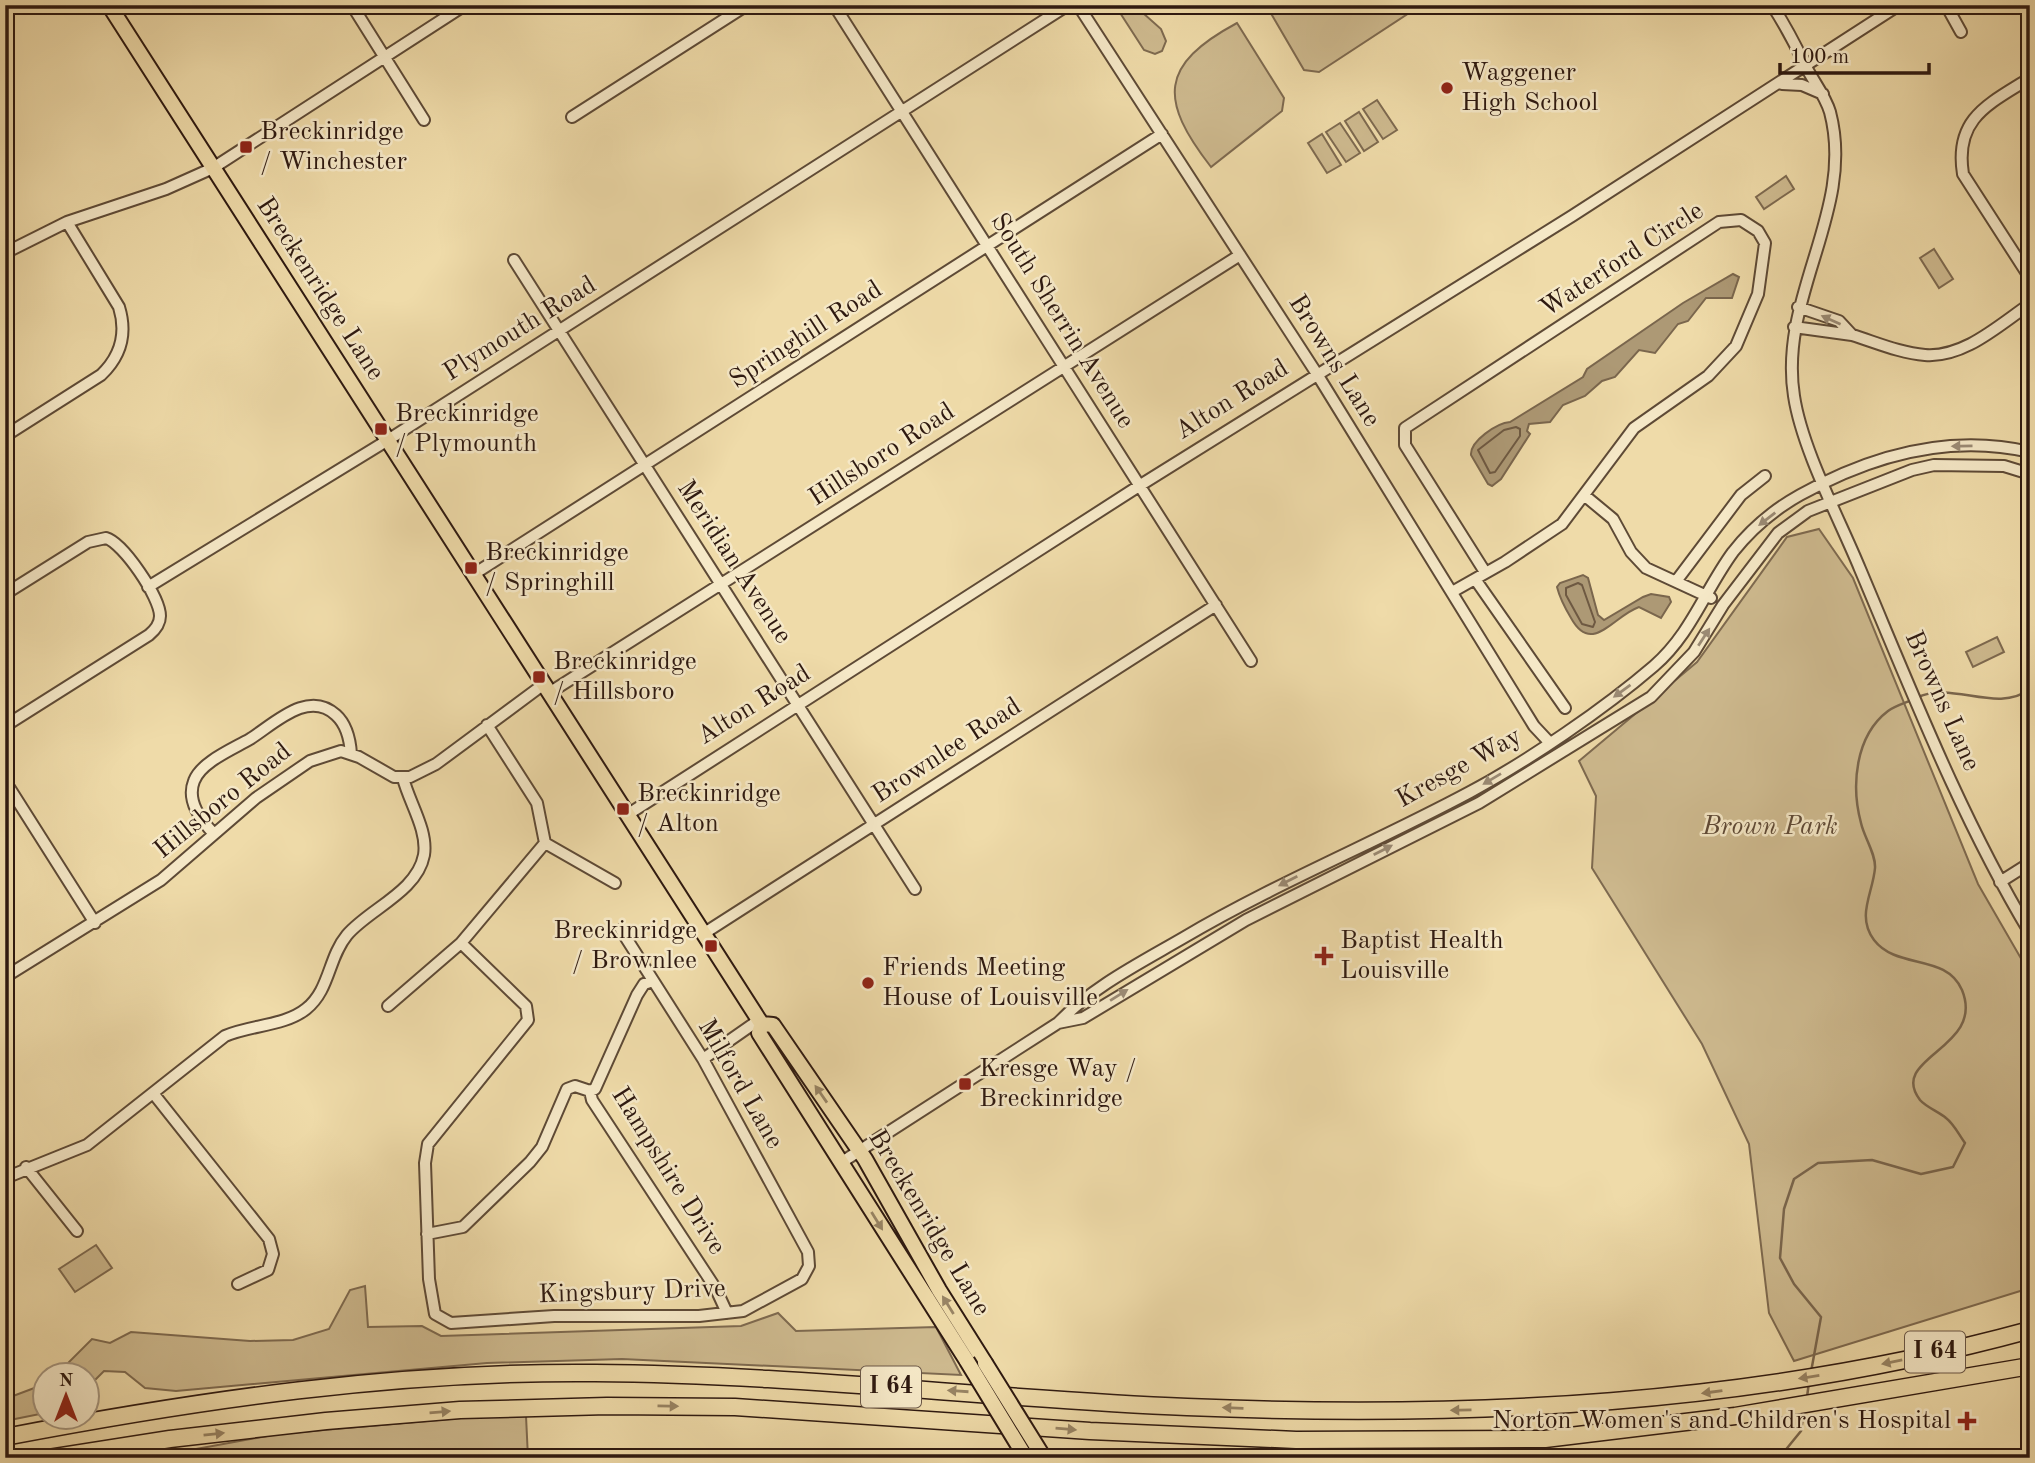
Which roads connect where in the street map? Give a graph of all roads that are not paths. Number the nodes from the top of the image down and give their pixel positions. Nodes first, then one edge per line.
1 (109, 5) edge
2 (465, 5) edge
3 (747, 5) edge
4 (834, 5) edge
5 (1068, 5) edge
6 (1078, 5) edge
7 (1772, 5) edge
8 (1899, 5) edge
9 (1946, 5) edge
10 (355, 10) dead end
11 (1961, 32) dead end
12 (385, 57) junction
13 (1806, 66) junction
14 (2030, 78) edge
15 (1779, 84) junction
16 (1823, 94) junction
17 (902, 113) junction
18 (572, 117) dead end
19 (424, 120) dead end
20 (1162, 134) junction
21 (213, 168) junction
22 (67, 222) junction
23 (988, 246) junction
24 (5, 253) edge
25 (1240, 255) junction
26 (514, 260) dead end
27 (2030, 278) edge
28 (2030, 304) edge
29 (1798, 307) junction
30 (1794, 327) junction
31 (559, 331) junction
32 (1852, 335) junction
33 (1064, 366) junction
34 (1317, 374) junction
35 (5, 436) edge
36 (388, 440) junction
37 (2030, 452) edge
38 (644, 465) junction
39 (2030, 474) edge
40 (1765, 476) dead end
41 (1824, 482) junction
42 (1139, 486) junction
43 (1584, 495) junction
44 (1832, 500) junction
45 (1485, 572) junction
46 (474, 574) junction
47 (1475, 579) junction
48 (1677, 580) junction
49 (721, 585) junction
50 (148, 587) junction
51 (1452, 592) junction
52 (5, 594) edge
53 (1707, 597) junction
54 (1723, 604) junction
55 (1216, 605) junction
56 (1251, 661) dead end
57 (546, 689) junction
58 (798, 705) junction
59 (1565, 708) dead end
60 (487, 725) junction
61 (5, 726) edge
62 (1549, 742) junction
63 (351, 754) junction
64 (403, 778) junction
65 (5, 781) edge
66 (627, 815) junction
67 (872, 825) junction
68 (214, 834) junction
69 (545, 843) junction
70 (2030, 863) edge
71 (2000, 882) junction
72 (615, 883) dead end
73 (915, 889) dead end
74 (95, 923) junction
75 (621, 930) dead end
76 (2030, 933) edge
77 (703, 934) junction
78 (461, 943) junction
79 (5, 977) edge
80 (653, 981) junction
81 (388, 1006) dead end
82 (761, 1022) junction
83 (1058, 1023) junction
84 (702, 1059) junction
85 (590, 1091) junction
86 (153, 1093) junction
87 (860, 1151) junction
88 (842, 1162) junction
89 (26, 1167) junction
90 (5, 1178) edge
91 (77, 1231) dead end
92 (427, 1234) junction
93 (809, 1266) joint
94 (238, 1284) dead end
95 (727, 1313) junction
96 (2030, 1330) edge
97 (2030, 1364) edge
98 (5, 1437) edge
99 (49, 1458) edge
100 (1026, 1458) edge
101 (1044, 1458) edge

1 - 21 main road, Breckenridge Lane
2 - 12 street
3 - 18 street
4 - 17 street, South Sherrin Avenue
5 - 17 street, Plymouth Road
6 - 20 street, Browns Lane
7 - 13 street, Browns Lane
8 - 13 street, Alton Road
9 - 11 street
10 - 12 street
12 - 19 street
12 - 21 street
13 - 15 street, Alton Road
13 - 16 street, Browns Lane
14 - 27 street
15 - 16 street
15 - 34 street, Alton Road
16 - 29 street, Browns Lane
17 - 23 street, South Sherrin Avenue
17 - 31 street, Plymouth Road
20 - 23 street, Springhill Road
20 - 25 street, Browns Lane
21 - 22 street
21 - 36 main road, Breckenridge Lane
22 - 24 street
22 - 35 street
23 - 33 street, South Sherrin Avenue
23 - 38 street, Springhill Road
25 - 33 street, Hillsboro Road
25 - 34 street, Browns Lane
26 - 31 street, Meridian Avenue
28 - 32 street
29 - 30 street, Browns Lane
32 -> 29 street
30 - 32 street
30 - 41 street, Browns Lane
31 - 36 street, Plymouth Road
31 - 38 street, Meridian Avenue
33 - 42 street, South Sherrin Avenue
33 - 49 street, Hillsboro Road
34 - 42 street, Alton Road
34 - 51 street, Browns Lane
36 - 46 main road, Breckenridge Lane
36 - 50 street, Plymouth Road
37 -> 41 street, Kresge Way
38 - 46 street, Springhill Road
38 - 49 street, Meridian Avenue
39 - 44 street, Kresge Way
40 - 48 street
41 - 44 street, Browns Lane
41 -> 53 street, Kresge Way
42 - 55 street, South Sherrin Avenue
42 - 58 street, Alton Road
43 - 45 street, Waterford Circle
43 - 45 street, Waterford Circle
43 - 48 street
44 - 54 street, Kresge Way
44 - 71 street, Browns Lane
45 - 47 street, Waterford Circle
46 - 57 main road, Breckenridge Lane
47 - 51 street, Waterford Circle
47 - 59 street
48 - 53 street
49 - 57 street, Hillsboro Road
49 - 58 street, Meridian Avenue
50 - 52 street
50 - 61 street
51 - 62 street, Browns Lane
53 - 54 street
53 -> 62 street, Kresge Way
83 -> 54 street, Kresge Way
55 - 56 street, South Sherrin Avenue
55 - 67 street, Brownlee Road
57 - 60 street, Hillsboro Road
57 - 66 main road, Breckenridge Lane
58 - 66 street, Alton Road
58 - 67 street, Meridian Avenue
60 - 64 street, Hillsboro Road
60 - 69 street
62 -> 83 street, Kresge Way
63 - 64 street
63 - 68 street, Hillsboro Road
63 - 68 street
64 - 86 street
65 - 74 street
66 - 77 main road, Breckenridge Lane
67 - 73 street, Meridian Avenue
67 - 77 street, Brownlee Road
68 - 74 street, Hillsboro Road
69 - 72 street
69 - 78 street
70 - 71 street
71 - 76 street, Browns Lane
74 - 79 street, Hillsboro Road
75 - 80 street, Milford Lane
77 - 82 main road, Breckenridge Lane
78 - 81 street
78 - 92 street
80 - 84 street, Milford Lane
80 - 85 street
82 - 84 street
87 -> 82 main road, Breckenridge Lane
82 - 88 main road, Breckenridge Lane
83 - 87 street, Kresge Way
84 - 93 street, Milford Lane
85 - 92 street
85 - 95 street, Hampshire Drive
86 - 89 street
86 - 94 street
87 - 88 street, Kresge Way
101 -> 87 main road, Breckenridge Lane, bridge
88 -> 100 main road, Breckenridge Lane, bridge
89 - 90 street
89 - 91 street
92 - 95 street, Kingsbury Drive
93 - 95 street, Kingsbury Drive
96 -> 98 highway, I 64
99 -> 97 highway, I 64

